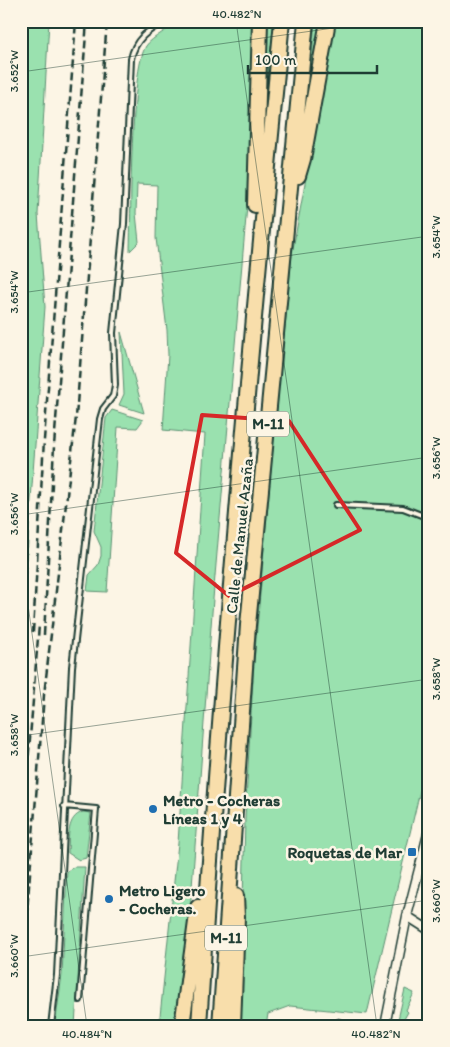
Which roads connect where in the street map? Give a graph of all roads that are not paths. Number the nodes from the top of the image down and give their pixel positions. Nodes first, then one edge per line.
1 (165, 21) edge
2 (260, 21) edge
3 (282, 21) edge
4 (306, 21) edge
5 (328, 21) edge
6 (289, 205) junction
7 (248, 369) junction
8 (336, 505) dead end
9 (429, 518) edge
10 (64, 806) junction
11 (212, 820) junction
12 (429, 830) edge
13 (232, 851) junction
14 (407, 916) junction
15 (429, 930) edge
16 (80, 1000) dead end
17 (339, 1022) dead end
18 (51, 1026) edge
19 (182, 1026) edge
20 (199, 1026) edge
21 (220, 1026) edge
22 (233, 1026) edge
23 (347, 1026) edge
24 (385, 1026) edge

1 - 10 lane
2 - 7 highway
3 - 7 highway, Calle de Manuel Azaña / M-11
4 - 6 highway, Calle de Manuel Azaña / M-11
5 - 6 highway
6 - 13 highway, Calle de Manuel Azaña / M-11
7 - 11 highway, Calle de Manuel Azaña / M-11
8 - 9 lane
10 - 16 lane
10 - 18 lane
11 - 19 highway
11 - 20 highway, Calle de Manuel Azaña / M-11
12 - 14 street
13 - 21 highway, Calle de Manuel Azaña / M-11
13 - 22 highway
14 - 15 street
14 - 24 street
17 - 23 lane

